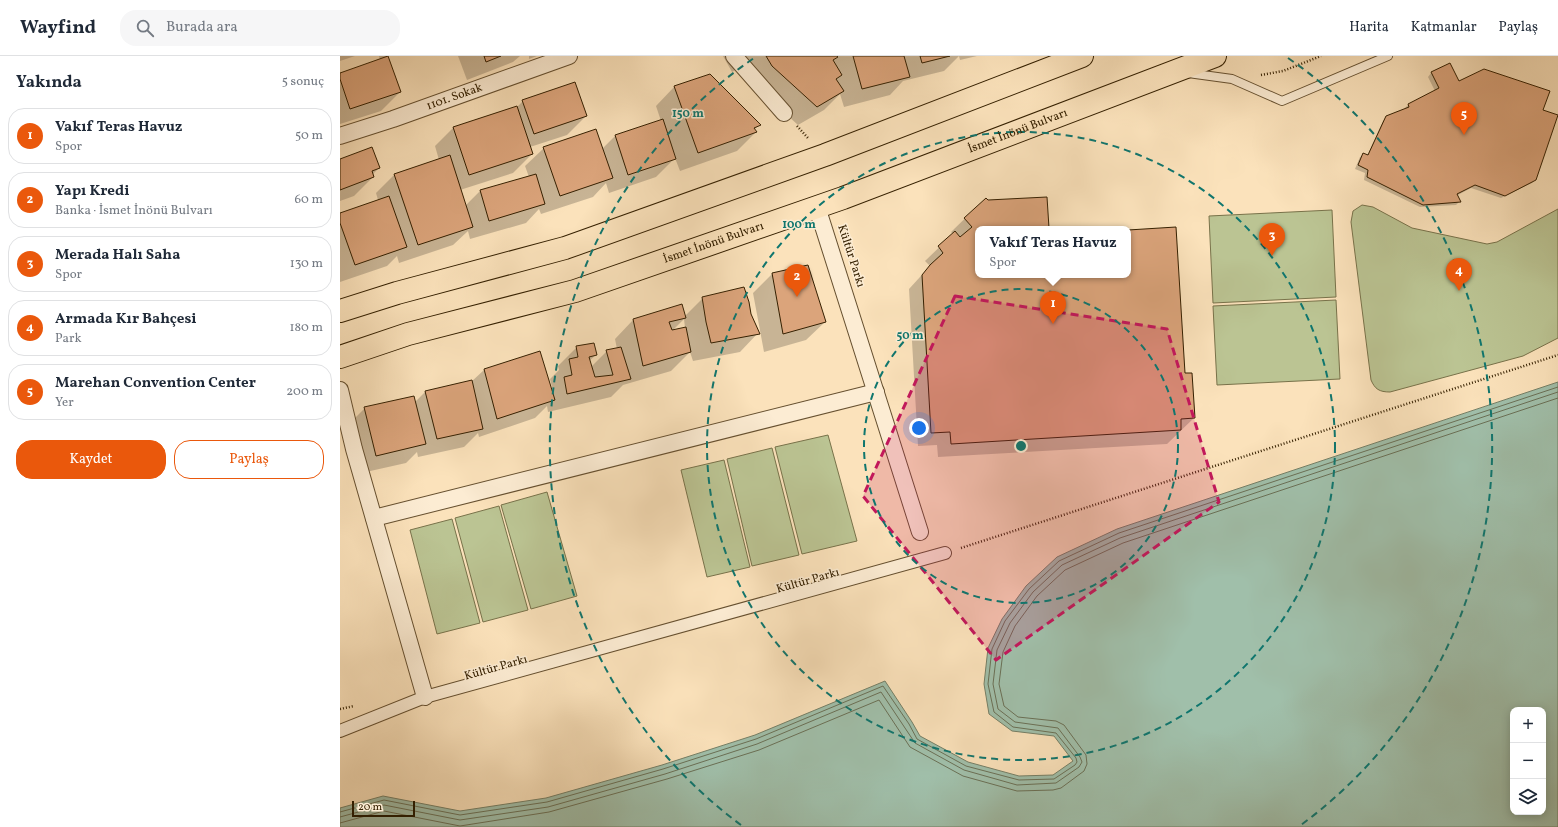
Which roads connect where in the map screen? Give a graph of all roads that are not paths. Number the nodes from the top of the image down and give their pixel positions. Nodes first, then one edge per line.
1 (569, 56) edge
2 (734, 56) edge
3 (1082, 56) edge
4 (1215, 56) edge
5 (1388, 56) edge
6 (1176, 71) junction
7 (784, 113) road end
8 (340, 136) edge
9 (817, 207) junction
10 (340, 311) edge
11 (340, 357) edge
12 (340, 390) edge
13 (876, 392) junction
14 (347, 452) edge
15 (374, 518) junction
16 (920, 532) dead end
17 (945, 553) road end
18 (425, 697) junction
19 (340, 731) edge

1 - 8 street, 1101. Sokak
2 - 7 street
3 - 10 main road
4 - 6 main road, İsmet İnönü Bulvarı
5 - 6 lane
6 - 9 main road, İsmet İnönü Bulvarı
9 - 11 main road, İsmet İnönü Bulvarı
9 - 13 street
12 - 14 street
13 - 15 street
13 - 16 street
14 - 15 street
15 - 18 street
17 - 18 street, Kültür Parkı
18 - 19 street, Kültür Parkı

